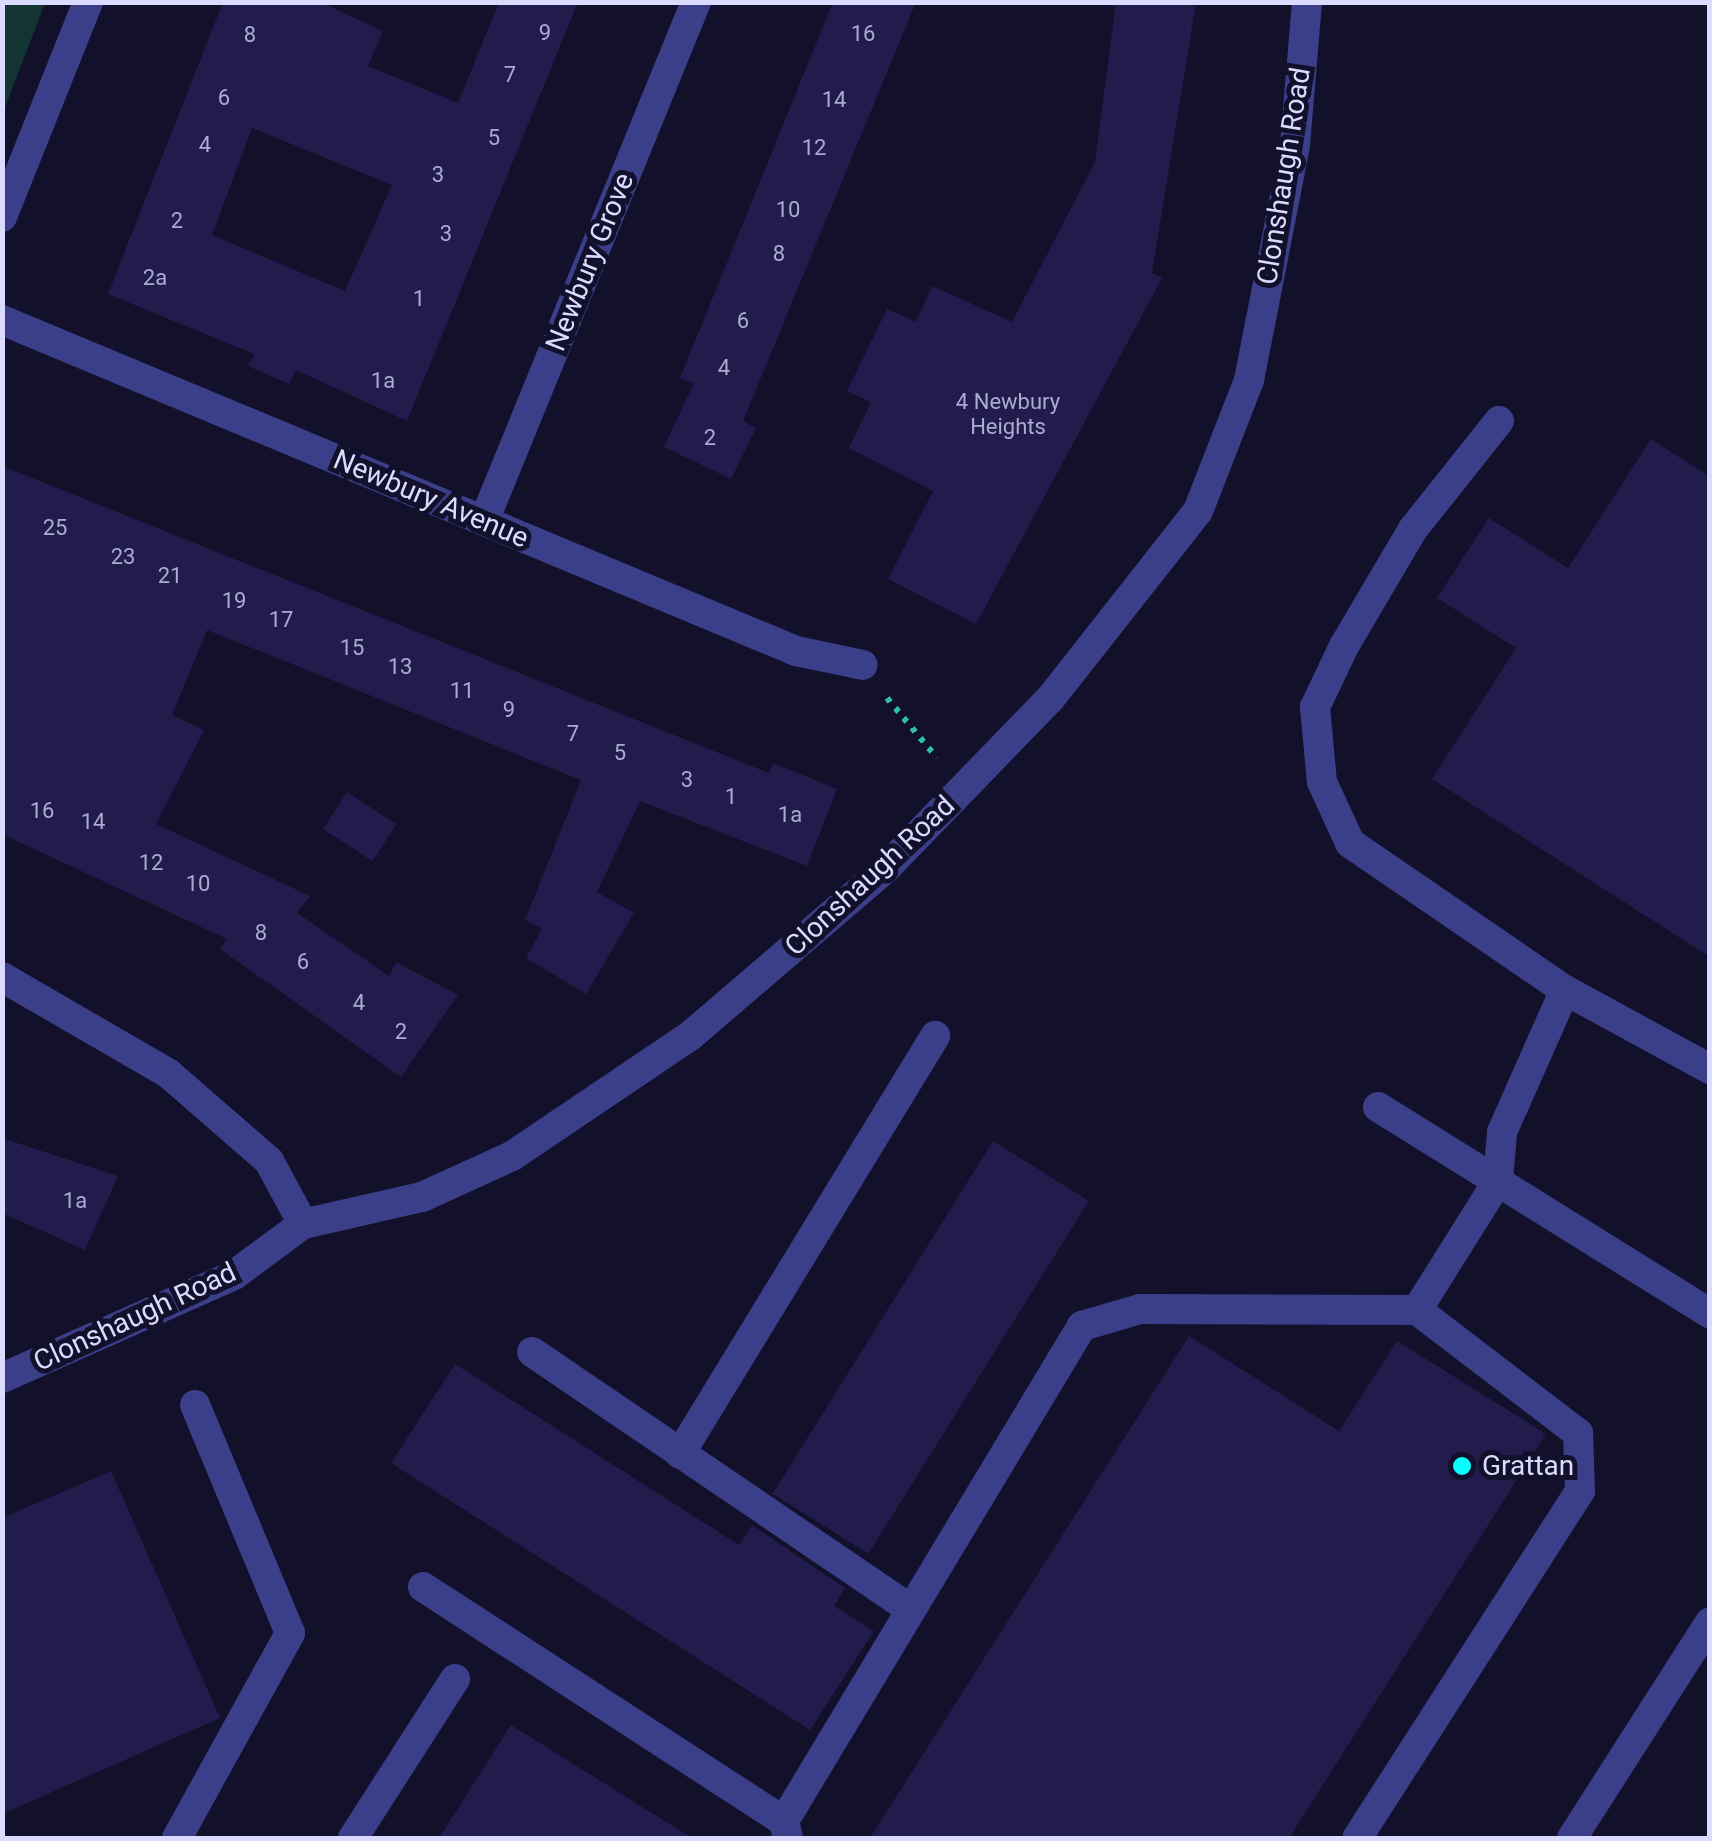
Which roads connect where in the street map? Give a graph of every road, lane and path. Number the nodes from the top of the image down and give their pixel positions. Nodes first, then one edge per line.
1 (88, 2) edge
2 (696, 2) edge
3 (1307, 2) edge
4 (2, 217) edge
5 (2, 320) edge
6 (1499, 421) dead end
7 (484, 521) junction
8 (863, 666) joint
9 (964, 788) junction
10 (2, 977) edge
11 (1565, 990) junction
12 (936, 1036) dead end
13 (1710, 1069) edge
14 (1378, 1106) dead end
15 (1498, 1181) junction
16 (303, 1224) junction
17 (1417, 1310) junction
18 (1710, 1314) edge
19 (532, 1352) dead end
20 (2, 1378) edge
21 (195, 1404) dead end
22 (680, 1454) junction
23 (423, 1587) dead end
24 (908, 1608) junction
25 (1710, 1622) edge
26 (455, 1679) dead end
27 (786, 1830) edge
28 (177, 1838) edge
29 (353, 1838) edge
30 (1357, 1838) edge
31 (1572, 1838) edge

1 - 4 street
2 - 7 street, Newbury Grove
3 - 9 street, Clonshaugh Road
5 - 7 street, Newbury Avenue
6 - 11 street
7 - 8 street, Newbury Avenue
8 - 9 path
9 - 16 street, Clonshaugh Road
10 - 16 street
11 - 13 street
11 - 15 street
12 - 22 street
14 - 15 street
15 - 17 street
15 - 18 street
16 - 20 street, Clonshaugh Road
17 - 24 street
17 - 30 street
19 - 22 street
21 - 28 street
22 - 24 street
23 - 27 street
24 - 27 street
25 - 31 street
26 - 29 street

